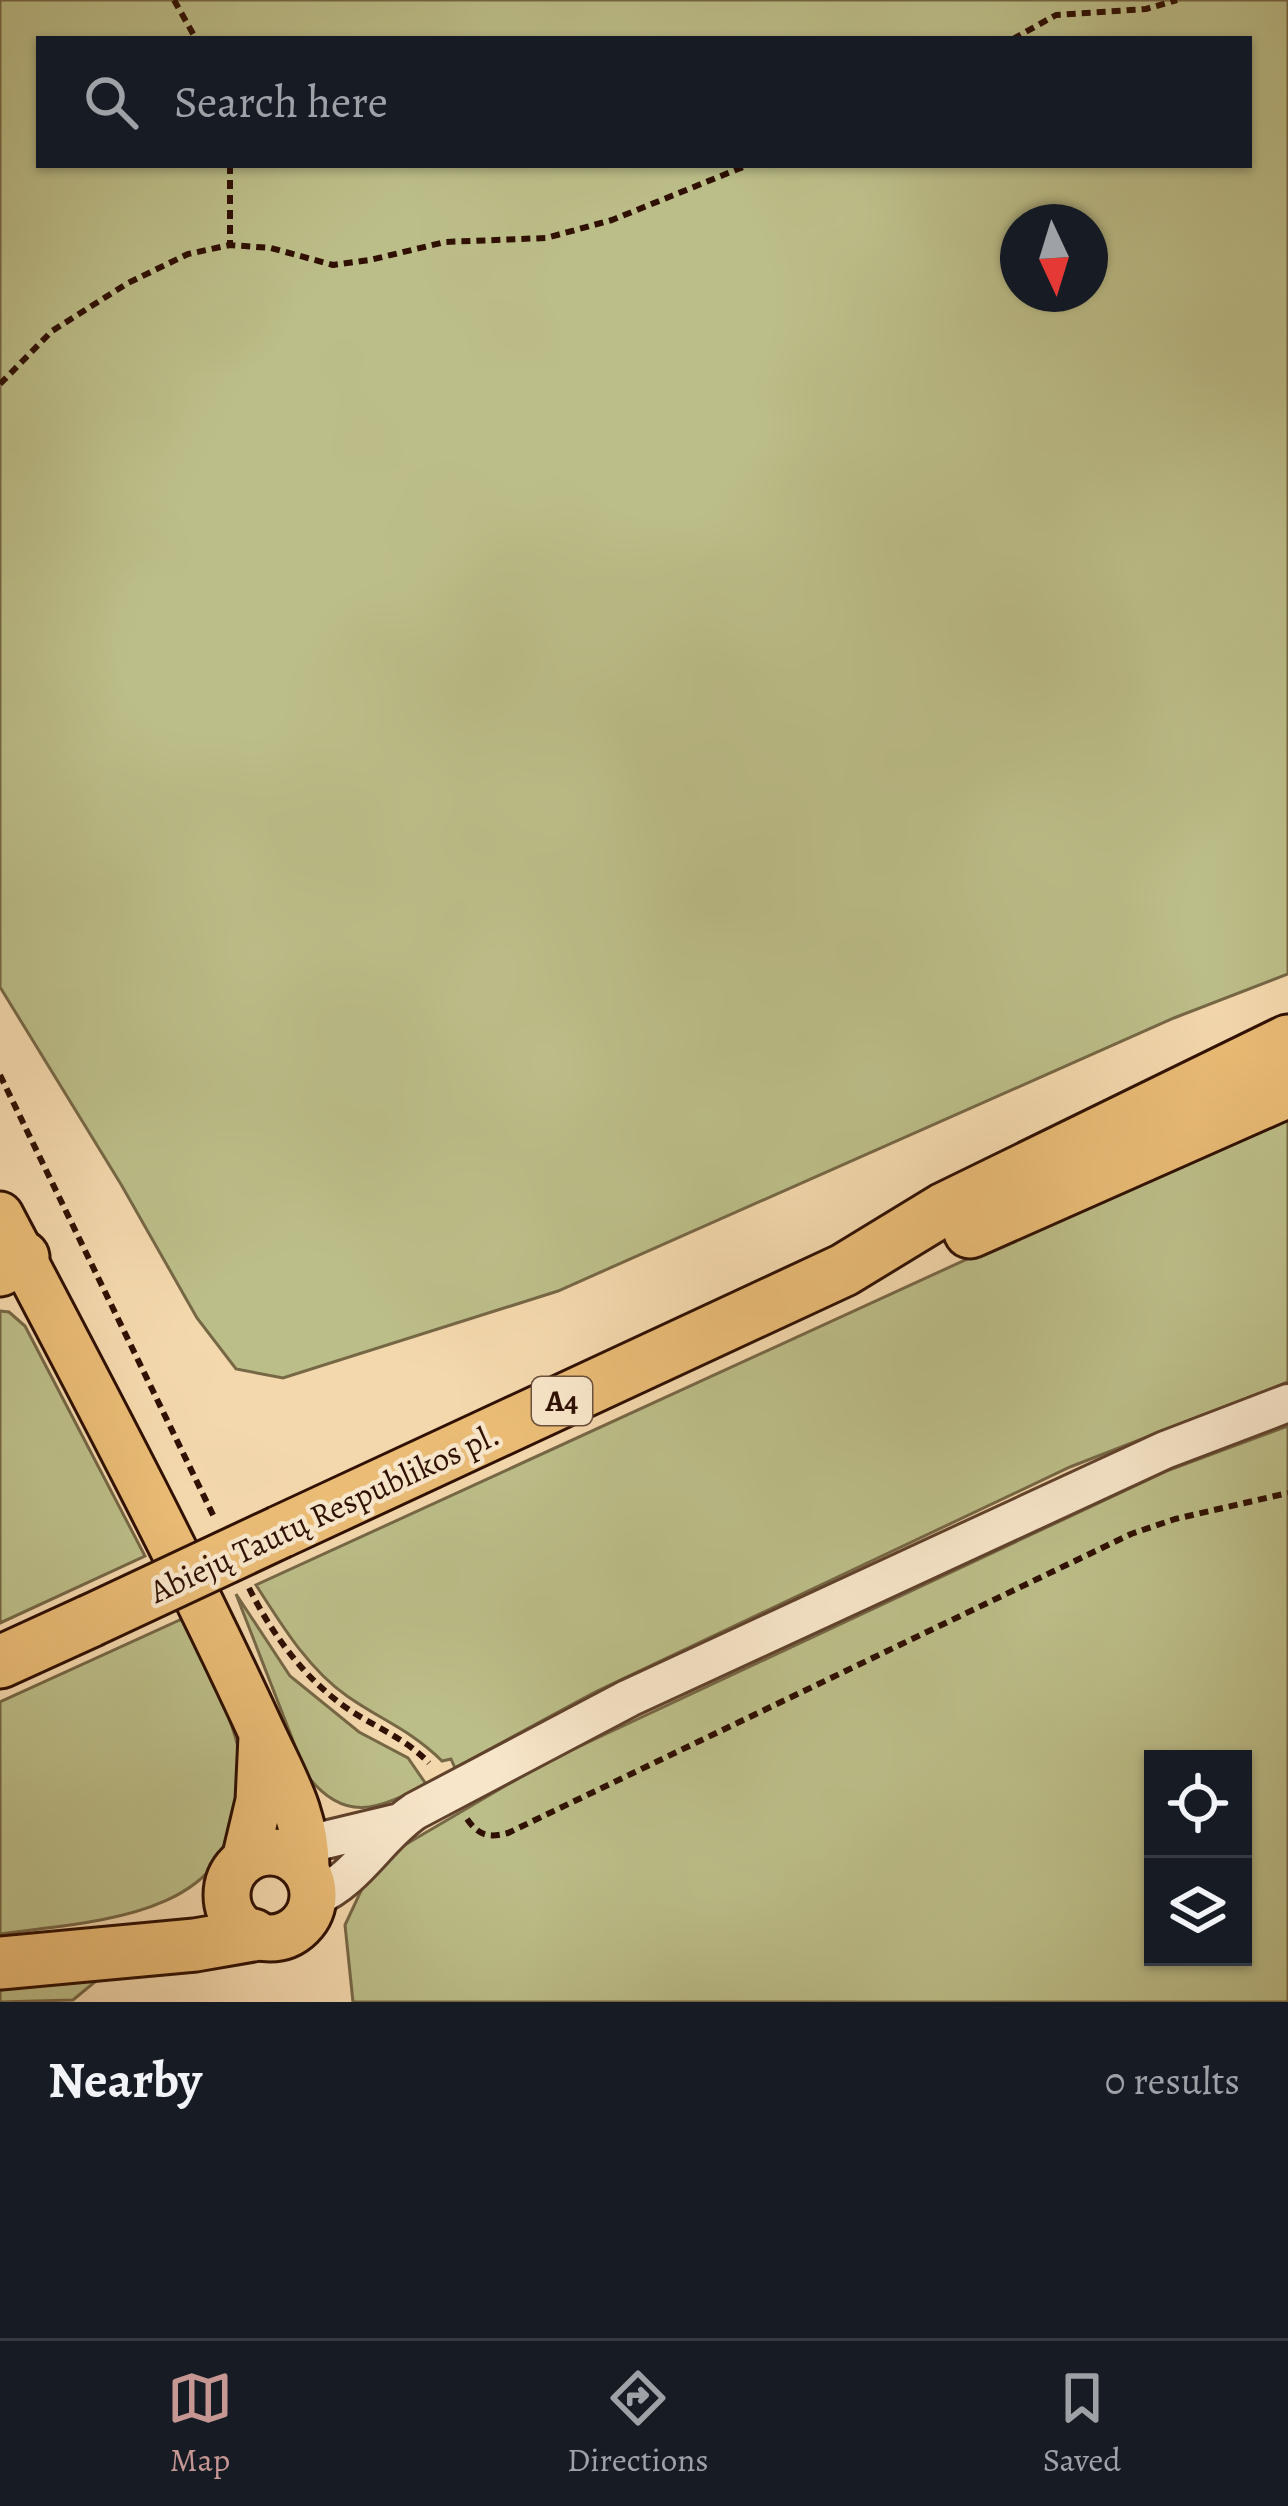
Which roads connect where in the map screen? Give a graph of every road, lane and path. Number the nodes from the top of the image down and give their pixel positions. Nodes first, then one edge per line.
1 (174, 0) edge
2 (1178, 0) edge
3 (194, 36) edge
4 (1018, 36) edge
5 (230, 168) edge
6 (741, 168) edge
7 (230, 245) junction
8 (0, 384) edge
9 (1288, 1041) edge
10 (0, 1075) edge
11 (1288, 1091) edge
12 (8, 1247) edge
13 (844, 1270) junction
14 (1288, 1403) edge
15 (1288, 1493) edge
16 (222, 1532) dead end
17 (242, 1573) dead end
18 (0, 1662) edge
19 (262, 1733) junction
20 (449, 1792) junction
21 (400, 1822) junction
22 (289, 1865) junction
23 (254, 1936) junction
24 (0, 1963) edge

1 - 3 path
2 - 4 path
5 - 7 path
6 - 7 path
7 - 8 path
9 - 13 highway, Abiejų Tautų Respublikos pl. / A4
10 - 16 path
11 - 13 highway, Abiejų Tautų Respublikos pl. / A4
12 - 19 main road
13 - 18 highway, Abiejų Tautų Respublikos pl. / A4, bridge
14 - 20 street
15 - 20 path
17 - 20 path
19 - 22 main road
19 - 22 main road
20 - 21 street
21 - 22 street
21 - 22 street
22 - 23 main road
22 - 23 main road
23 - 24 highway

